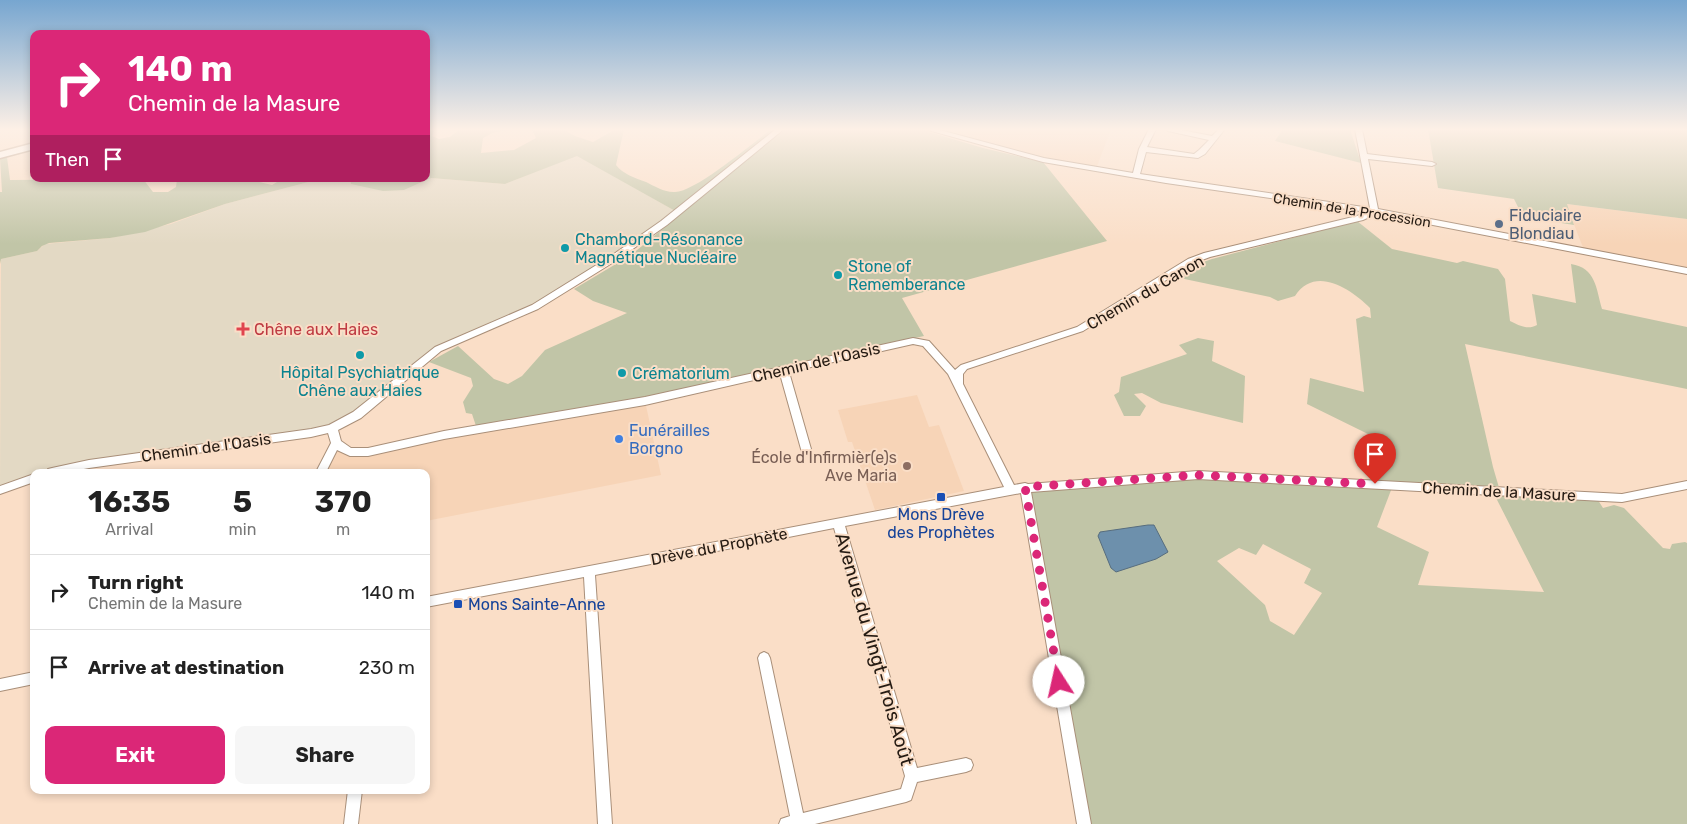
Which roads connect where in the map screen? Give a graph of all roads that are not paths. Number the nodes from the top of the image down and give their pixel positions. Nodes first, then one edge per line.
1 (732, 167) edge
2 (1087, 167) edge
3 (1138, 167) edge
4 (1367, 167) edge
5 (1136, 176) junction
6 (1374, 212) junction
7 (1687, 271) edge
8 (783, 369) junction
9 (960, 383) junction
10 (332, 428) junction
11 (336, 443) junction
12 (806, 450) dead end
13 (66, 469) edge
14 (323, 469) edge
15 (30, 479) edge
16 (1687, 485) edge
17 (1025, 487) junction
18 (0, 490) edge
19 (1011, 490) junction
20 (838, 523) junction
21 (589, 571) junction
22 (430, 601) edge
23 (764, 658) dead end
24 (30, 679) edge
25 (0, 684) edge
26 (966, 765) dead end
27 (912, 776) junction
28 (355, 794) edge
29 (792, 822) edge
30 (351, 824) edge
31 (605, 824) edge
32 (1084, 824) edge

1 - 10 street, Chemin de l'Oasis
2 - 5 street, Chemin de la Procession
3 - 5 street
4 - 6 street
5 - 6 street, Chemin de la Procession
6 - 7 street, Chemin de la Procession
6 - 9 street, Chemin du Canon
8 - 9 street, Chemin de l'Oasis
8 - 11 street, Chemin de l'Oasis
8 - 12 street
9 - 19 street, Chemin de l'Oasis
10 - 11 street
10 - 13 street, Chemin de l'Oasis
11 - 14 street
15 - 18 street
16 - 17 street, Chemin de la Masure
17 - 19 street, Chemin de la Masure
17 - 32 street
19 - 20 street, Drève du Prophète
20 - 21 street, Drève du Prophète
20 - 27 street, Avenue du Vingt-Trois Août
21 - 22 street, Drève du Prophète
21 - 31 street
23 - 29 street, Avenue du Vingt-Trois Août
24 - 25 street
26 - 27 street, Avenue du Vingt-Trois Août
27 - 29 street, Avenue du Vingt-Trois Août
28 - 30 street

